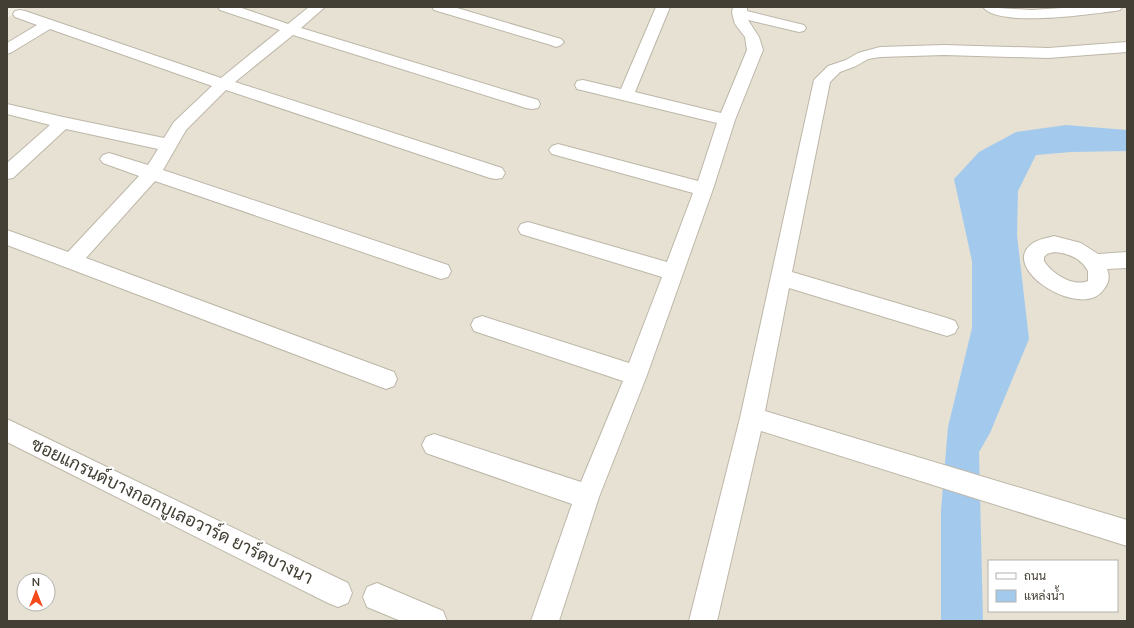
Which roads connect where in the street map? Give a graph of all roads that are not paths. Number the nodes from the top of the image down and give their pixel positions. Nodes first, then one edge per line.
1 (225, 7) edge
2 (318, 7) edge
3 (439, 7) edge
4 (663, 7) edge
5 (990, 7) edge
6 (1115, 7) edge
7 (739, 10) edge
8 (20, 14) dead end
9 (49, 24) junction
10 (799, 28) dead end
11 (290, 29) junction
12 (556, 42) dead end
13 (1127, 47) edge
14 (7, 49) edge
15 (223, 84) junction
16 (584, 85) dead end
17 (626, 95) junction
18 (532, 104) dead end
19 (7, 109) edge
20 (727, 120) junction
21 (63, 123) junction
22 (168, 145) junction
23 (558, 150) dead end
24 (109, 159) dead end
25 (7, 173) edge
26 (152, 173) junction
27 (496, 173) dead end
28 (704, 189) junction
29 (528, 229) dead end
30 (7, 237) edge
31 (72, 260) junction
32 (1127, 260) edge
33 (1093, 262) dead end
34 (441, 271) dead end
35 (673, 272) junction
36 (781, 277) junction
37 (482, 325) dead end
38 (947, 327) dead end
39 (636, 375) junction
40 (386, 379) dead end
41 (752, 418) junction
42 (7, 430) edge
43 (434, 445) dead end
44 (587, 497) junction
45 (1127, 533) edge
46 (338, 593) dead end
47 (377, 597) dead end
48 (433, 621) edge
49 (545, 621) edge
50 (703, 621) edge

1 - 11 street
2 - 11 street
3 - 12 street
4 - 17 street
5 - 6 street
7 - 10 street
7 - 20 street
8 - 9 street
9 - 14 street
9 - 15 street
11 - 15 street
11 - 18 street
13 - 36 street
15 - 22 street
15 - 27 street
16 - 17 street
17 - 20 street
19 - 21 street
20 - 28 street
21 - 22 street
21 - 25 street
22 - 26 street
23 - 28 street
24 - 26 street
26 - 31 street
26 - 34 street
28 - 35 street
29 - 35 street
30 - 31 street
31 - 40 street
32 - 33 street
35 - 39 street
36 - 38 street
36 - 41 street
37 - 39 street
39 - 44 street
41 - 45 street
41 - 50 street
42 - 46 street, ซอยแกรนด์บางกอกบูเลอวาร์ด ยาร์ดบางนา
43 - 44 street
44 - 49 street
47 - 48 street

